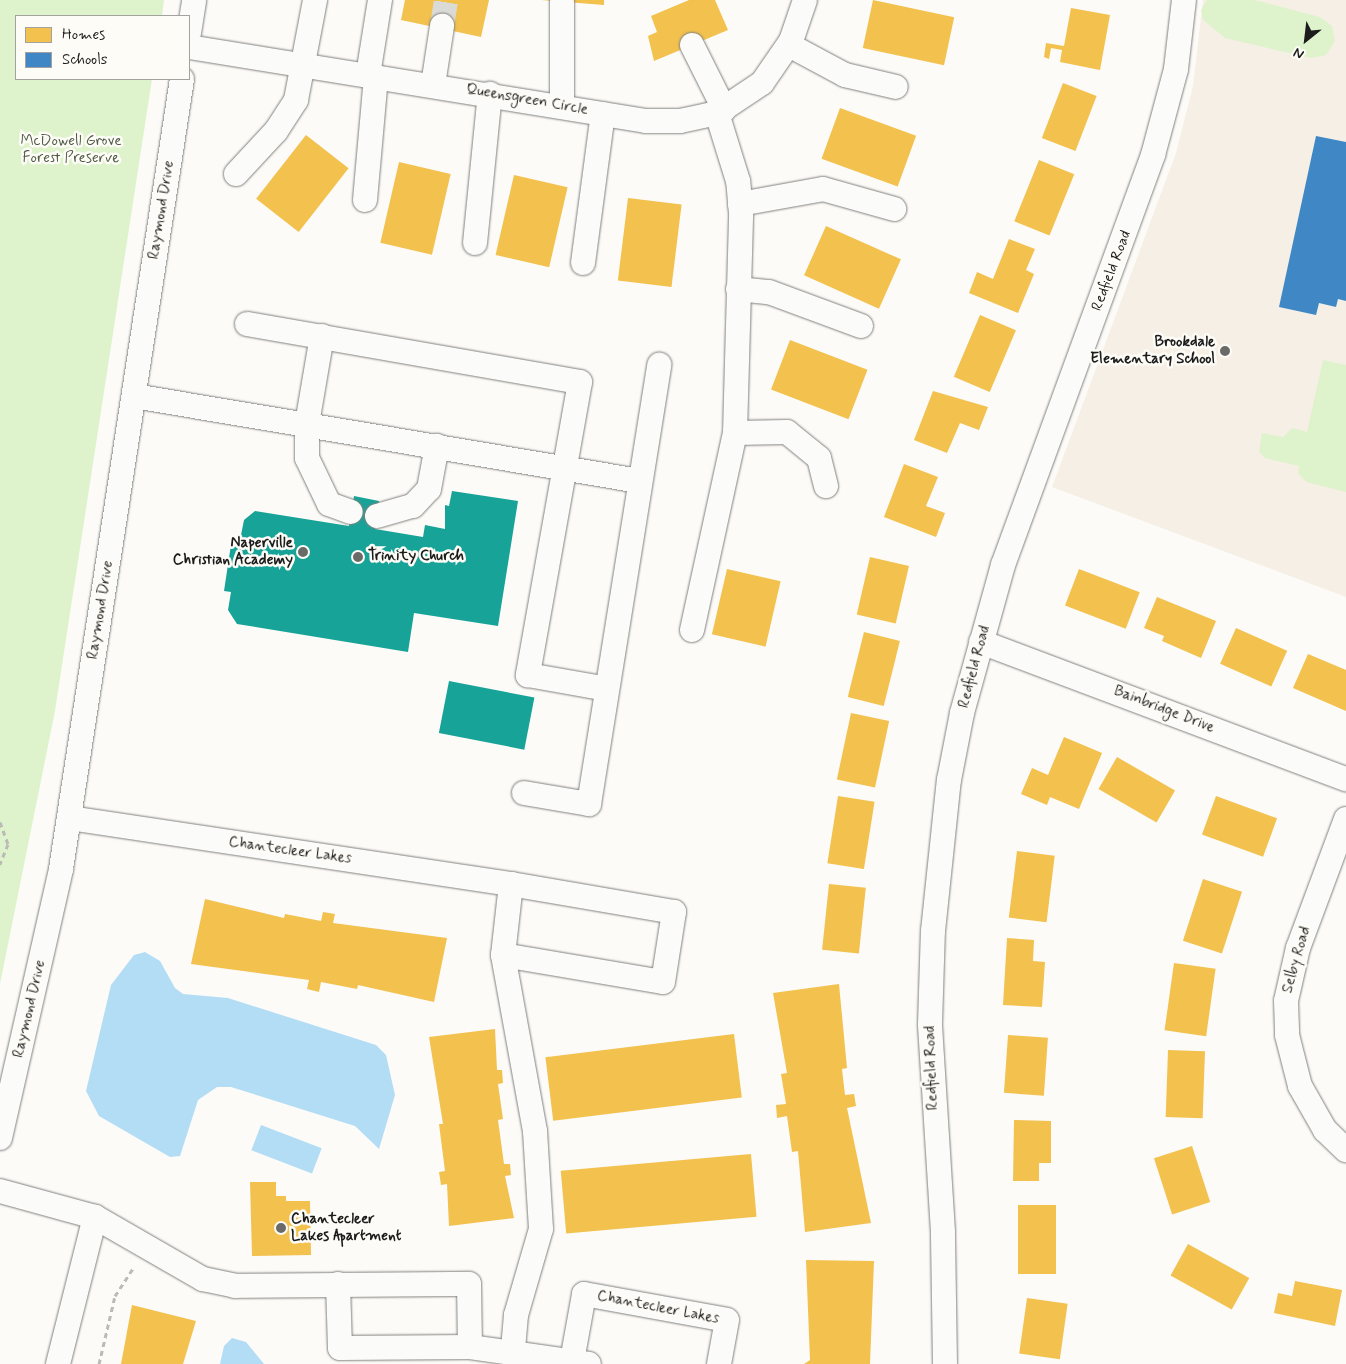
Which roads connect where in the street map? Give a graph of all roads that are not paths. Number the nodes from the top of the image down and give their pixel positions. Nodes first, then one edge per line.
1 (194, 0) edge
2 (315, 0) edge
3 (380, 0) edge
4 (805, 0) edge
5 (1184, 0) edge
6 (562, 2) dead end
7 (190, 26) edge
8 (442, 26) tunnel mouth
9 (692, 45) dead end
10 (789, 45) junction
11 (190, 47) edge
12 (305, 65) junction
13 (372, 76) junction
14 (182, 80) edge
15 (433, 85) junction
16 (896, 87) dead end
17 (490, 94) junction
18 (562, 105) junction
19 (720, 111) junction
20 (603, 114) junction
21 (236, 174) dead end
22 (364, 200) dead end
23 (740, 204) junction
24 (894, 209) dead end
25 (474, 243) dead end
26 (583, 263) dead end
27 (737, 300) junction
28 (247, 324) dead end
29 (861, 326) dead end
30 (322, 336) junction
31 (659, 365) dead end
32 (134, 396) junction
33 (306, 424) junction
34 (735, 433) junction
35 (437, 446) junction
36 (564, 468) junction
37 (639, 481) junction
38 (826, 486) dead end
39 (351, 512) dead end
40 (377, 516) dead end
41 (692, 630) dead end
42 (982, 642) junction
43 (607, 689) junction
44 (1346, 779) edge
45 (524, 793) dead end
46 (69, 818) junction
47 (1346, 819) edge
48 (511, 884) junction
49 (503, 955) junction
50 (0, 1138) edge
51 (1346, 1150) edge
52 (0, 1191) edge
53 (95, 1217) junction
54 (338, 1284) junction
55 (470, 1347) junction
56 (512, 1350) junction
57 (580, 1362) edge
58 (58, 1364) edge
59 (719, 1364) edge
60 (945, 1364) edge

1 - 7 street
2 - 12 street
3 - 13 street
4 - 10 street, Queensgreen Circle
5 - 42 street, Redfield Road
6 - 18 street
8 - 15 street
9 - 19 street
10 - 16 street
10 - 19 street, Queensgreen Circle
11 - 12 street, Queensgreen Circle
12 - 13 street, Queensgreen Circle
12 - 21 street
13 - 15 street, Queensgreen Circle
13 - 22 street
14 - 32 street, Raymond Drive
15 - 17 street, Queensgreen Circle
17 - 18 street, Queensgreen Circle
17 - 25 street
18 - 20 street, Queensgreen Circle
19 - 20 street, Queensgreen Circle
19 - 23 street
20 - 26 street
23 - 24 street
23 - 27 street
27 - 29 street
27 - 34 street
28 - 30 street
30 - 33 street
30 - 36 street
31 - 37 street
32 - 33 street
32 - 46 street, Raymond Drive
33 - 35 street
33 - 39 street
34 - 38 street
34 - 41 street
35 - 36 street
35 - 40 street
36 - 37 street
36 - 43 street
37 - 43 street
42 - 44 street, Bainbridge Drive
42 - 60 street, Redfield Road
43 - 45 street
46 - 48 street, Chantecleer Lakes
46 - 50 street, Raymond Drive
47 - 51 street, Selby Road
48 - 49 street
48 - 49 street, Chantecleer Lakes
49 - 56 street
52 - 53 street
53 - 54 street
53 - 58 street
54 - 55 street
54 - 55 street, Chantecleer Lakes
55 - 56 street, Chantecleer Lakes
56 - 57 street, Chantecleer Lakes
57 - 59 street, Chantecleer Lakes

